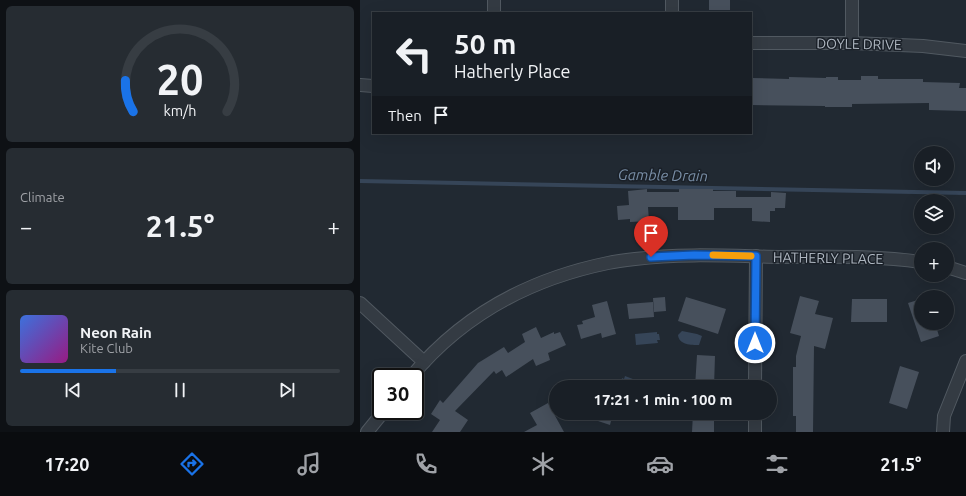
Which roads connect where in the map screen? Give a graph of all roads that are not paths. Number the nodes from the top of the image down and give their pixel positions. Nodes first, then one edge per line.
1 (494, 0) edge
2 (672, 0) edge
3 (852, 0) edge
4 (494, 12) edge
5 (672, 12) edge
6 (752, 43) edge
7 (852, 43) junction
8 (966, 51) edge
9 (360, 86) edge
10 (372, 86) edge
11 (756, 256) junction
12 (914, 261) edge
13 (954, 269) edge
14 (966, 273) edge
15 (360, 303) edge
16 (966, 361) edge
17 (424, 362) junction
18 (419, 368) edge
19 (755, 380) edge
20 (377, 420) edge
21 (755, 420) edge
22 (368, 432) edge
23 (755, 432) edge
24 (943, 432) edge

1 - 4 street
2 - 5 street
3 - 7 street
6 - 7 street, DOYLE DRIVE
7 - 8 street, DOYLE DRIVE
9 - 10 street
11 - 12 street, HATHERLY PLACE
11 - 17 street, HATHERLY PLACE
11 - 19 street
13 - 14 street
15 - 17 street
16 - 24 street
17 - 18 street, HATHERLY PLACE
20 - 22 street
21 - 23 street

